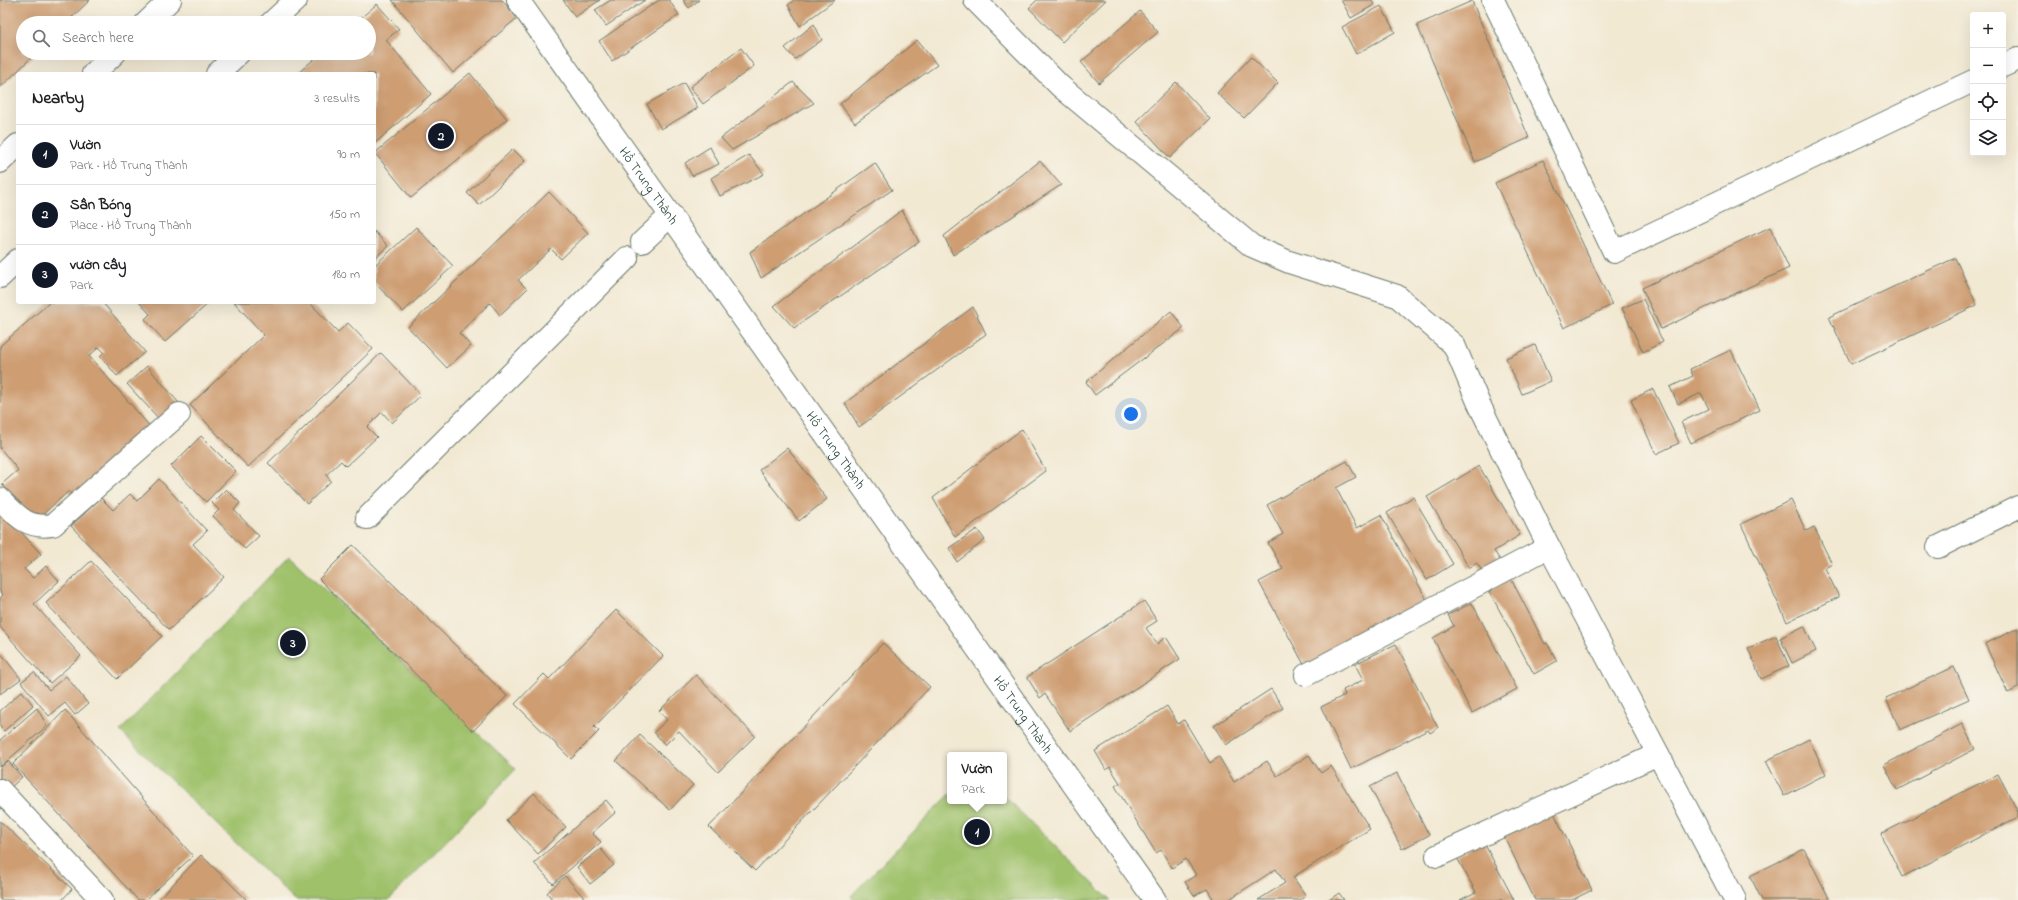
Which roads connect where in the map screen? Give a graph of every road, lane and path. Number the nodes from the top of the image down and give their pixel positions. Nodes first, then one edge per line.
1 (170, 0) edge
2 (296, 0) edge
3 (518, 0) edge
4 (975, 0) edge
5 (1492, 0) edge
6 (153, 16) edge
7 (279, 16) edge
8 (2018, 59) edge
9 (108, 60) edge
10 (232, 60) edge
11 (2006, 65) edge
12 (95, 72) edge
13 (219, 72) edge
14 (1970, 82) edge
15 (16, 147) edge
16 (0, 162) edge
17 (671, 216) junction
18 (642, 242) dead end
19 (627, 258) dead end
20 (16, 262) edge
21 (0, 277) edge
22 (179, 414) dead end
23 (0, 499) edge
24 (2018, 507) edge
25 (367, 518) dead end
26 (1549, 547) junction
27 (1938, 547) dead end
28 (1306, 675) dead end
29 (1658, 754) junction
30 (0, 790) edge
31 (1437, 856) dead end
32 (102, 900) edge
33 (1155, 900) edge
34 (1735, 900) edge

1 - 6 main road
2 - 7 main road
3 - 17 main road, Hồ Trung Thành
4 - 26 main road
5 - 14 main road
8 - 11 main road
9 - 12 main road
10 - 13 main road
15 - 16 main road
17 - 18 main road
17 - 33 main road, Hồ Trung Thành
19 - 25 main road
20 - 21 main road
22 - 23 main road
24 - 27 main road
26 - 28 main road
26 - 29 main road
29 - 31 main road
29 - 34 main road
30 - 32 main road

